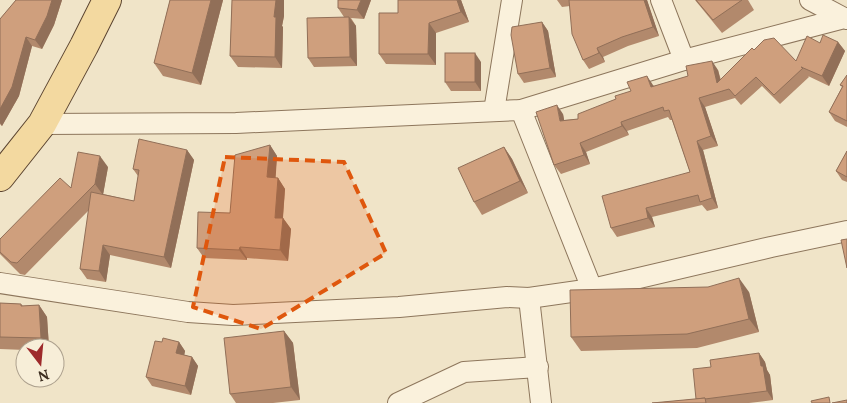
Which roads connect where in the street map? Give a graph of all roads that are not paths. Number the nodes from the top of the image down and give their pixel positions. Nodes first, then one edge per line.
1 (107, 0) edge
2 (512, 0) edge
3 (661, 0) edge
4 (810, 0) edge
5 (845, 18) edge
6 (684, 60) junction
7 (521, 110) junction
8 (494, 111) junction
9 (42, 124) junction
10 (0, 177) edge
11 (847, 231) edge
12 (0, 283) edge
13 (592, 289) junction
14 (529, 298) junction
15 (538, 367) junction
16 (398, 403) edge
17 (541, 403) edge

1 - 9 main road
2 - 8 street
3 - 6 street
4 - 5 street
5 - 6 street
6 - 7 street
7 - 8 street
7 - 13 street
8 - 9 street
9 - 10 main road
11 - 13 street
12 - 14 street
13 - 14 street
14 - 15 street
15 - 16 street
15 - 17 street

